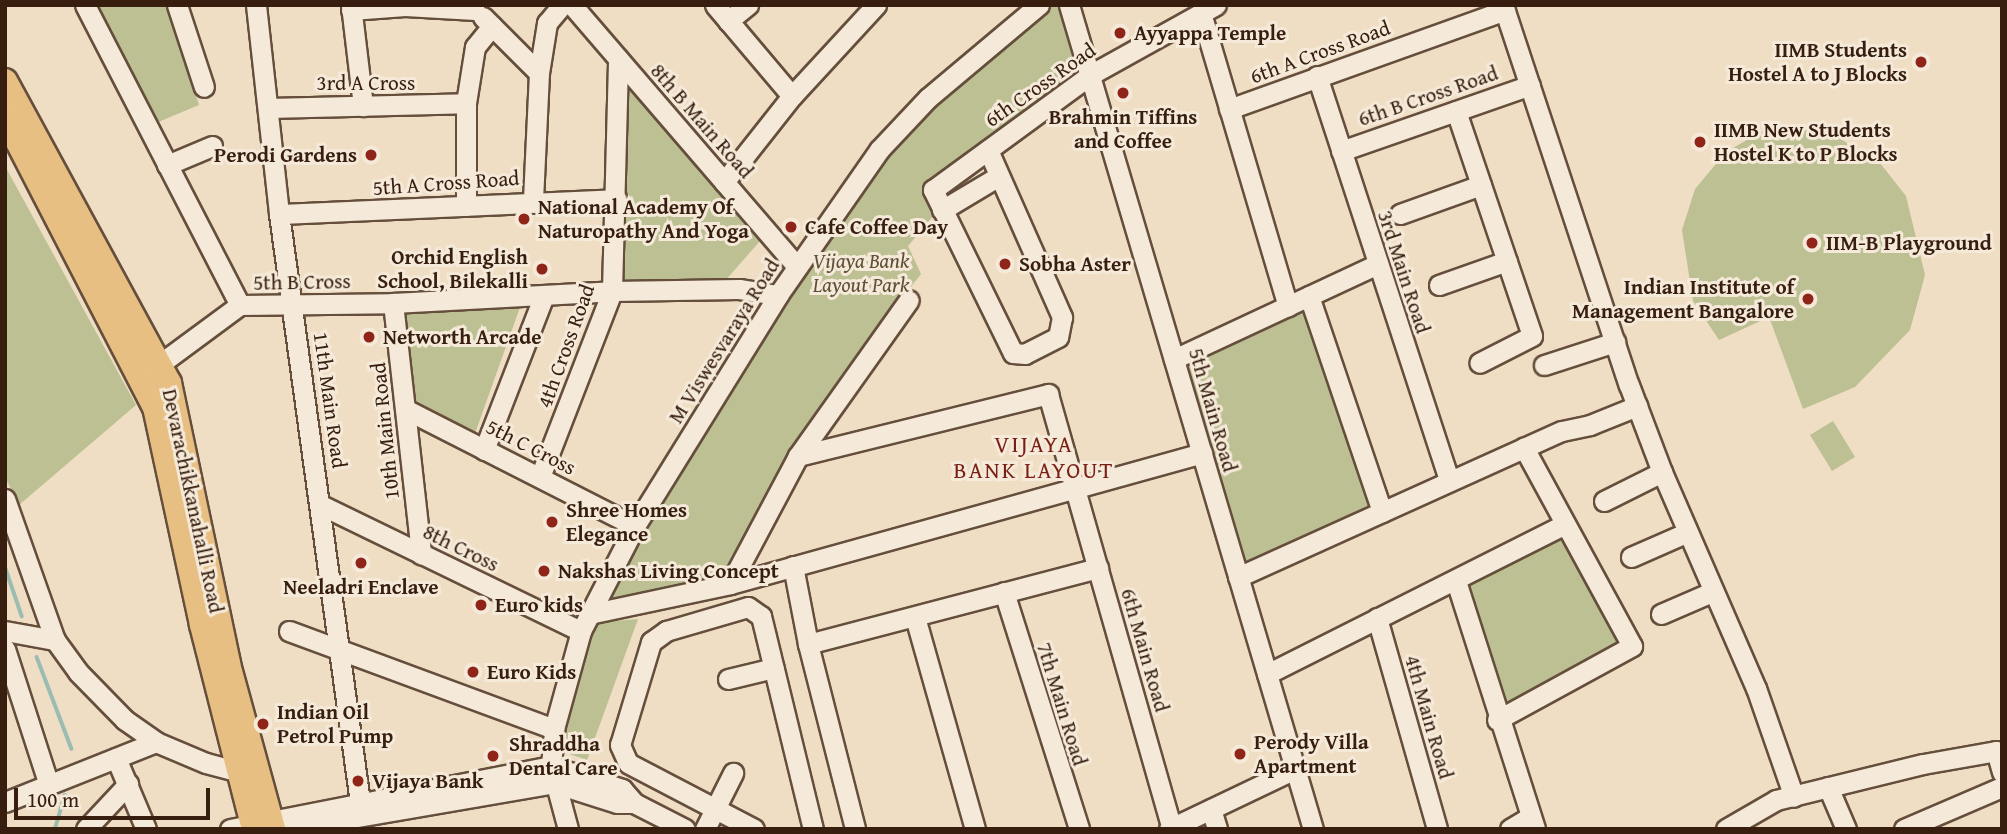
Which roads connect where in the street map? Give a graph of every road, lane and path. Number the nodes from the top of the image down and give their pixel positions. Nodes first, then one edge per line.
1 (85, 5) edge
2 (177, 5) edge
3 (256, 5) edge
4 (562, 5) edge
5 (572, 5) edge
6 (715, 5) edge
7 (748, 5) edge
8 (876, 5) edge
9 (1039, 5) edge
10 (1069, 5) edge
11 (473, 7) edge
12 (351, 8) edge
13 (1504, 8) edge
14 (1209, 9) edge
15 (729, 21) junction
16 (492, 26) junction
17 (618, 59) junction
18 (539, 73) junction
19 (1090, 75) junction
20 (1317, 76) junction
21 (5, 81) edge
22 (1530, 85) junction
23 (204, 87) dead end
24 (792, 96) junction
25 (466, 103) junction
26 (363, 106) junction
27 (268, 108) junction
28 (1229, 109) junction
29 (1456, 111) junction
30 (5, 117) edge
31 (212, 146) dead end
32 (988, 150) junction
33 (1341, 151) junction
34 (167, 164) junction
35 (999, 176) junction
36 (724, 182) junction
37 (1481, 185) junction
38 (617, 199) junction
39 (533, 200) junction
40 (466, 206) junction
41 (942, 210) junction
42 (279, 214) junction
43 (1399, 214) dead end
44 (1507, 261) junction
45 (1378, 264) junction
46 (797, 267) junction
47 (1439, 285) dead end
48 (612, 291) junction
49 (544, 295) junction
50 (778, 295) junction
51 (1309, 296) junction
52 (909, 300) dead end
53 (393, 303) junction
54 (240, 305) junction
55 (294, 305) junction
56 (1288, 306) junction
57 (1615, 342) junction
58 (1174, 359) junction
59 (1479, 363) dead end
60 (1544, 365) dead end
61 (150, 371) junction
62 (1637, 406) junction
63 (405, 408) junction
64 (1524, 448) junction
65 (484, 450) junction
66 (1202, 453) junction
67 (798, 456) junction
68 (1662, 472) junction
69 (540, 477) junction
70 (1449, 481) junction
71 (1075, 486) junction
72 (5, 499) edge
73 (1604, 501) dead end
74 (321, 505) junction
75 (1382, 512) junction
76 (1563, 525) junction
77 (635, 526) junction
78 (1688, 532) junction
79 (421, 554) junction
80 (1631, 557) dead end
81 (793, 566) junction
82 (1098, 568) junction
83 (1238, 577) junction
84 (1456, 581) junction
85 (730, 584) junction
86 (1004, 592) junction
87 (1712, 592) junction
88 (653, 602) junction
89 (1661, 614) dead end
90 (915, 617) junction
91 (1377, 618) junction
92 (585, 623) junction
93 (5, 631) edge
94 (289, 631) dead end
95 (659, 634) junction
96 (55, 640) junction
97 (808, 644) junction
98 (5, 649) edge
99 (339, 650) junction
100 (774, 668) junction
101 (1267, 674) junction
102 (728, 679) dead end
103 (1497, 720) junction
104 (554, 729) junction
105 (156, 742) junction
106 (116, 758) junction
107 (1295, 769) junction
108 (2002, 772) edge
109 (733, 773) dead end
110 (552, 774) junction
111 (248, 775) junction
112 (128, 784) junction
113 (49, 785) junction
114 (1828, 787) junction
115 (2002, 788) edge
116 (1794, 797) junction
117 (5, 802) edge
118 (360, 802) junction
119 (715, 808) junction
120 (1211, 809) junction
121 (1532, 823) edge
122 (261, 826) edge
123 (1170, 828) edge
124 (86, 829) edge
125 (146, 829) edge
126 (568, 829) edge
127 (685, 829) edge
128 (705, 829) edge
129 (754, 829) edge
130 (813, 829) edge
131 (855, 829) edge
132 (975, 829) edge
133 (1079, 829) edge
134 (1217, 829) edge
135 (1313, 829) edge
136 (1437, 829) edge
137 (1510, 829) edge
138 (1726, 829) edge
139 (1846, 829) edge
140 (1904, 829) edge

1 - 34 street
2 - 23 street
3 - 27 street, 11th Main Road
4 - 18 street
5 - 17 street, 8th B Main Road
6 - 15 street
7 - 15 street
8 - 24 street
9 - 46 street, M Viswesvaraya Road
10 - 19 street, 5th Main Road
11 - 12 street
11 - 16 street
12 - 26 street
13 - 20 street, 6th A Cross Road
13 - 22 street
14 - 19 street, 6th Cross Road
14 - 28 street
15 - 24 street
16 - 18 street
16 - 25 street
17 - 36 street, 8th B Main Road
17 - 38 street, 4th Cross Road
18 - 39 street
19 - 32 street, 6th Cross Road
19 - 58 street, 5th Main Road
20 - 28 street, 6th A Cross Road
20 - 33 street, 3rd Main Road
21 - 61 main road, Devarachikkanahalli Road
22 - 29 street, 6th B Cross Road
22 - 57 street
24 - 36 street
25 - 26 street, 3rd A Cross
25 - 40 street
26 - 27 street, 3rd A Cross
27 - 42 street, 11th Main Road
28 - 56 street
29 - 33 street, 6th B Cross Road
29 - 37 street
30 - 61 main road, Devarachikkanahalli Road
31 - 34 street
32 - 35 street
32 - 41 street, 6th Cross Road
33 - 45 street, 3rd Main Road
34 - 54 street
35 - 41 street
35 - 41 street
36 - 46 street, 8th B Main Road
37 - 43 street
37 - 44 street
38 - 39 street, 5th A Cross Road
38 - 48 street, 4th Cross Road
39 - 40 street, 5th A Cross Road
40 - 42 street, 5th A Cross Road
42 - 55 street, 11th Main Road
44 - 47 street
44 - 59 street
45 - 51 street
45 - 70 street, 3rd Main Road
46 - 50 street, M Viswesvaraya Road
48 - 49 street, 5th B Cross
48 - 50 street, 5th B Cross
48 - 69 street, 4th Cross Road
49 - 53 street, 5th B Cross
49 - 65 street
50 - 77 street, M Viswesvaraya Road
51 - 56 street
51 - 75 street
52 - 67 street
53 - 55 street, 5th B Cross
53 - 63 street, 10th Main Road
54 - 55 street, 5th B Cross
54 - 61 street, 5th B Cross
55 - 74 street, 11th Main Road
56 - 58 street
57 - 60 street
57 - 62 street
58 - 66 street, 5th Main Road
61 - 111 main road, Devarachikkanahalli Road
62 - 64 street
62 - 68 street
63 - 65 street, 5th C Cross
63 - 79 street, 10th Main Road
64 - 70 street
64 - 76 street
65 - 69 street, 5th C Cross
66 - 71 street
66 - 83 street, 5th Main Road
67 - 71 street, 6th Main Road
67 - 85 street
68 - 73 street
68 - 78 street
69 - 77 street, 5th C Cross
70 - 75 street
71 - 81 street
71 - 82 street, 6th Main Road
72 - 96 street
74 - 79 street, 8th Cross
74 - 99 street, 11th Main Road
75 - 83 street
76 - 84 street
76 - 103 street
77 - 92 street, M Viswesvaraya Road
78 - 80 street
78 - 87 street
79 - 92 street, 8th Cross
81 - 85 street
81 - 97 street
82 - 86 street
82 - 123 street, 6th Main Road
83 - 101 street, 5th Main Road
84 - 91 street
84 - 103 street
85 - 88 street
86 - 90 street
86 - 133 street, 7th Main Road
87 - 89 street
87 - 116 street
88 - 92 street
88 - 95 street
90 - 97 street
90 - 132 street
91 - 101 street
91 - 136 street, 4th Main Road
92 - 104 street, M Viswesvaraya Road
93 - 96 street
94 - 99 street
95 - 100 street
95 - 119 street
96 - 105 street
97 - 131 street
98 - 113 street
99 - 104 street
99 - 118 street, 11th Main Road
100 - 102 street
100 - 130 street
101 - 107 street, 5th Main Road
103 - 121 street
104 - 110 street, M Viswesvaraya Road
105 - 106 street
105 - 111 street
106 - 112 street
106 - 113 street
107 - 120 street
107 - 135 street, 5th Main Road
108 - 114 street
109 - 119 street
110 - 118 street
110 - 122 street
110 - 126 street
110 - 127 street
111 - 122 main road, Devarachikkanahalli Road
112 - 124 street
112 - 125 street
113 - 117 street
114 - 116 street
114 - 139 street
115 - 140 street
116 - 138 street
118 - 122 street
119 - 128 street
119 - 129 street
120 - 123 street
120 - 134 street
121 - 137 street

